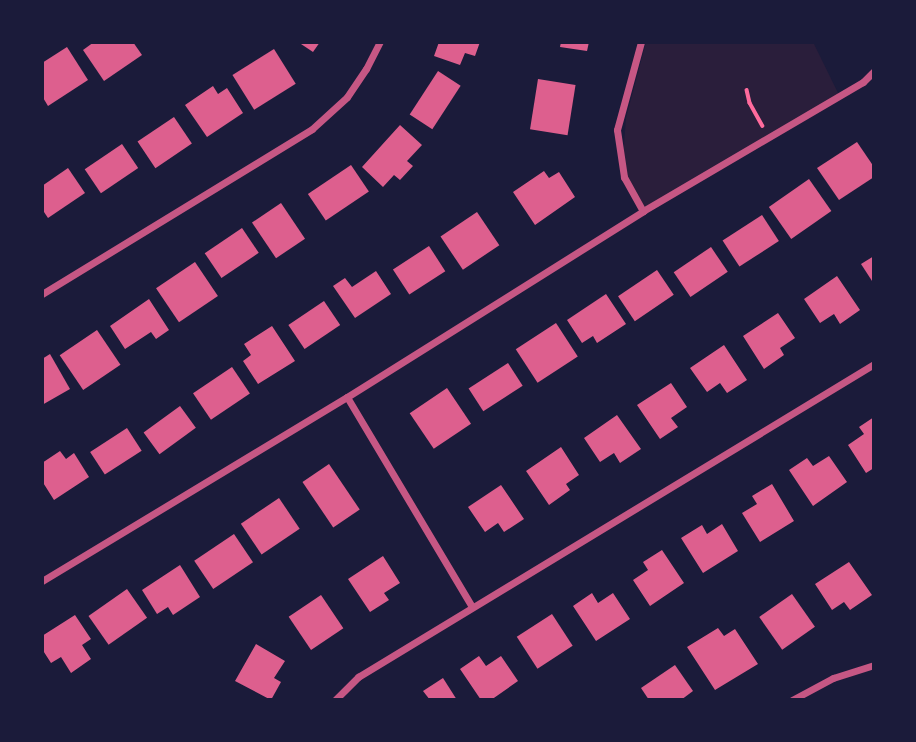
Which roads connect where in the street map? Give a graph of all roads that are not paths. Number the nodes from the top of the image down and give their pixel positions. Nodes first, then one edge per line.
1 (380, 42) edge
2 (641, 42) edge
3 (874, 71) edge
4 (643, 211) junction
5 (42, 294) edge
6 (874, 364) edge
7 (347, 397) junction
8 (42, 581) edge
9 (472, 607) junction
10 (874, 665) edge
11 (335, 700) edge
12 (792, 700) edge

1 - 5 street
2 - 4 street
3 - 4 street
4 - 7 street
6 - 9 street
7 - 8 street
7 - 9 street
9 - 11 street
10 - 12 street

